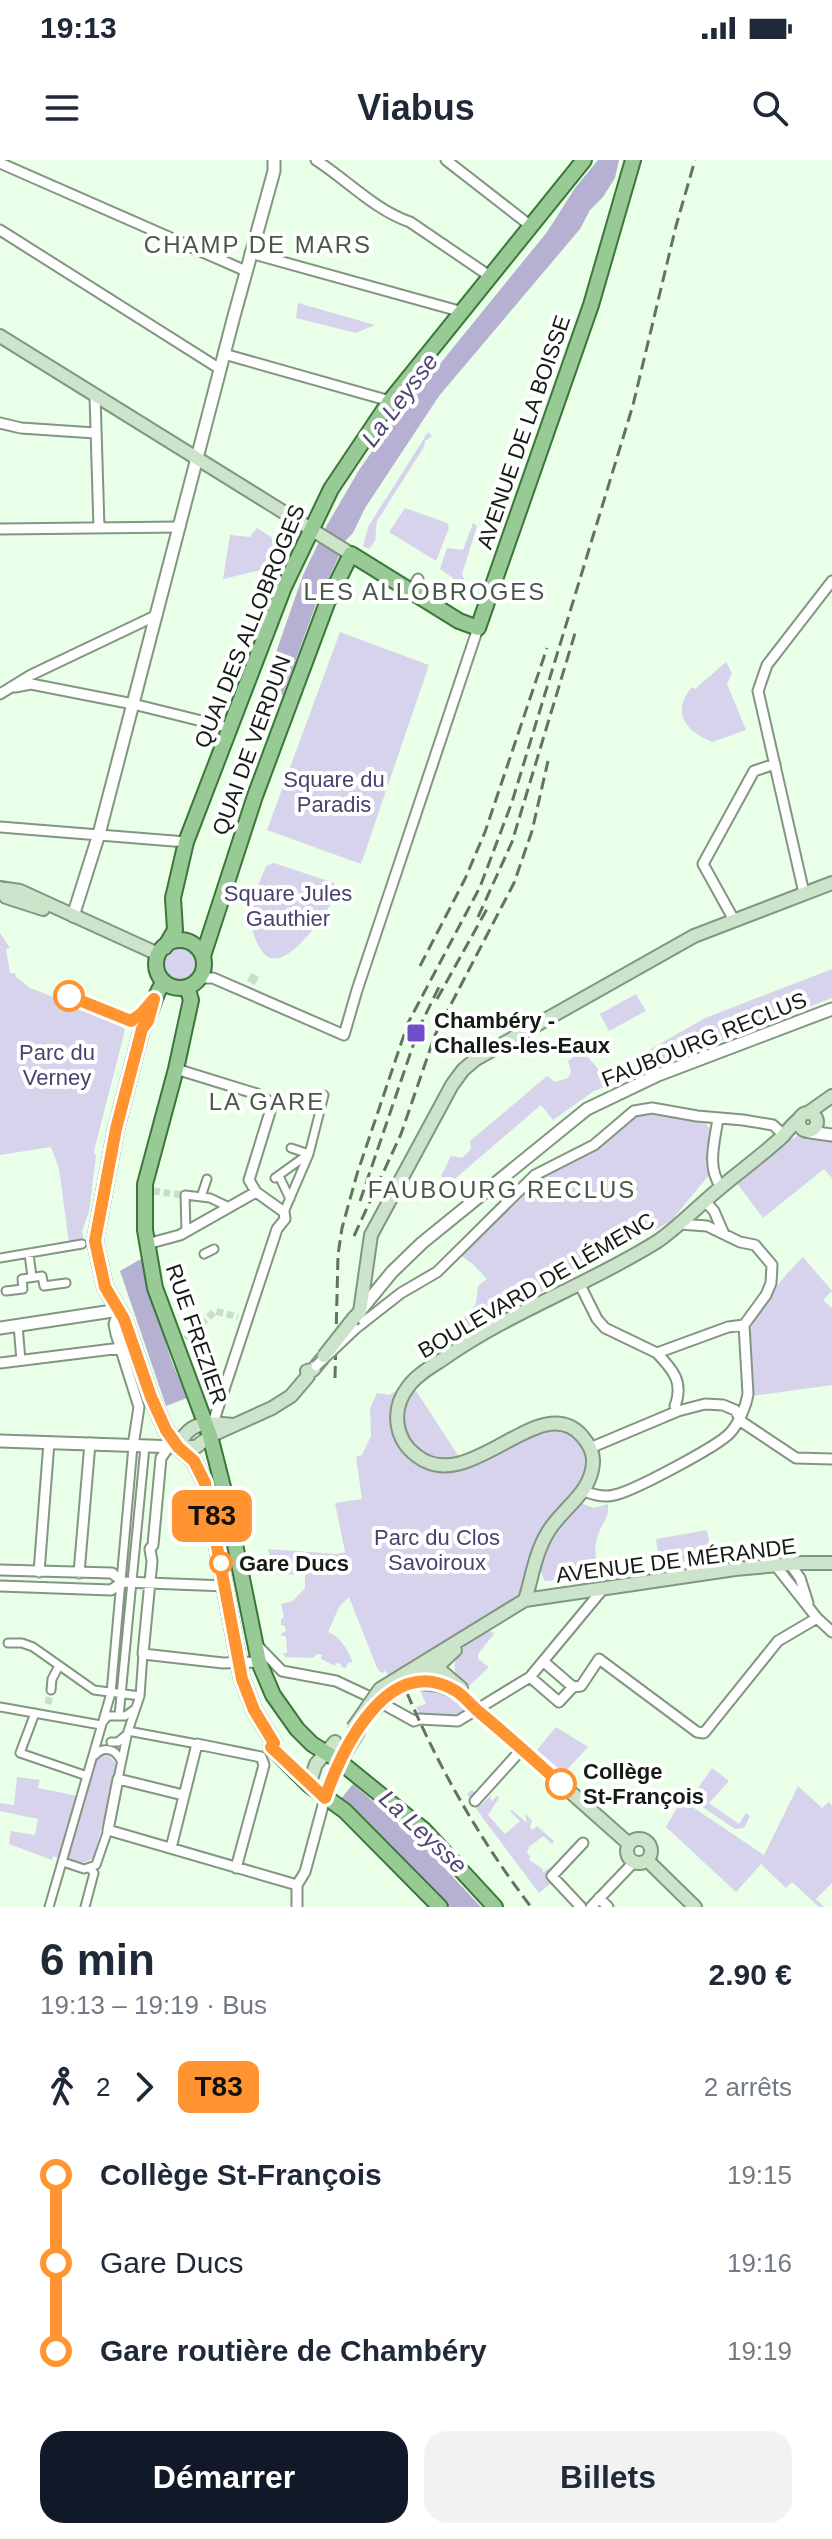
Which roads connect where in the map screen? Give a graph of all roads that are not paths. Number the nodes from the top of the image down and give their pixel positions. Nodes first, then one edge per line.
1 (274, 160) edge
2 (316, 160) edge
3 (446, 160) edge
4 (576, 160) edge
5 (584, 160) edge
6 (633, 160) edge
7 (0, 163) edge
8 (571, 176) junction
9 (532, 227) junction
10 (0, 230) edge
11 (250, 253) junction
12 (246, 271) junction
13 (491, 277) junction
14 (462, 314) junction
15 (0, 336) edge
16 (224, 354) junction
17 (220, 369) junction
18 (95, 396) junction
19 (390, 401) junction
20 (0, 423) edge
21 (95, 433) junction
22 (197, 459) junction
23 (180, 527) junction
24 (99, 528) junction
25 (0, 529) edge
26 (316, 533) junction
27 (347, 552) junction
28 (832, 581) edge
29 (157, 615) junction
30 (478, 628) junction
31 (15, 687) junction
32 (0, 694) edge
33 (133, 704) junction
34 (230, 728) junction
35 (775, 764) junction
36 (0, 827) edge
37 (99, 834) junction
38 (186, 842) junction
39 (832, 883) edge
40 (0, 888) edge
41 (804, 893) junction
42 (73, 916) junction
43 (734, 920) junction
44 (162, 950) junction
45 (205, 970) junction
46 (164, 982) junction
47 (187, 987) junction
48 (832, 1009) edge
49 (176, 1069) junction
50 (324, 1095) dead end
51 (831, 1097) edge
52 (718, 1118) junction
53 (809, 1123) junction
54 (832, 1133) edge
55 (784, 1135) junction
56 (291, 1148) dead end
57 (309, 1154) junction
58 (207, 1179) dead end
59 (721, 1187) junction
60 (256, 1192) junction
61 (201, 1197) junction
62 (290, 1199) junction
63 (705, 1201) junction
64 (229, 1207) junction
65 (284, 1212) junction
66 (679, 1224) junction
67 (186, 1231) junction
68 (724, 1234) junction
69 (82, 1244) dead end
70 (147, 1244) junction
71 (214, 1249) dead end
72 (29, 1254) junction
73 (204, 1254) dead end
74 (0, 1258) edge
75 (32, 1277) junction
76 (66, 1283) dead end
77 (579, 1283) junction
78 (6, 1291) dead end
79 (119, 1310) junction
80 (356, 1320) junction
81 (18, 1325) junction
82 (744, 1325) junction
83 (0, 1328) edge
84 (121, 1348) junction
85 (657, 1353) junction
86 (21, 1361) junction
87 (0, 1363) edge
88 (678, 1411) junction
89 (739, 1417) junction
90 (209, 1427) junction
91 (0, 1441) edge
92 (49, 1442) junction
93 (90, 1443) junction
94 (139, 1446) junction
95 (173, 1447) junction
96 (590, 1448) junction
97 (832, 1459) edge
98 (584, 1491) junction
99 (815, 1563) junction
100 (832, 1563) edge
101 (790, 1564) junction
102 (775, 1565) junction
103 (4, 1571) edge
104 (39, 1572) junction
105 (79, 1573) junction
106 (106, 1573) junction
107 (124, 1582) junction
108 (150, 1583) junction
109 (4, 1586) edge
110 (226, 1586) junction
111 (603, 1589) junction
112 (105, 1590) junction
113 (805, 1590) junction
114 (525, 1600) junction
115 (809, 1607) junction
116 (817, 1618) junction
117 (832, 1632) edge
118 (468, 1637) junction
119 (8, 1643) dead end
120 (256, 1644) junction
121 (454, 1651) junction
122 (143, 1654) junction
123 (259, 1662) junction
124 (544, 1662) junction
125 (239, 1663) junction
126 (432, 1664) junction
127 (59, 1666) junction
128 (410, 1677) junction
129 (530, 1677) junction
130 (573, 1687) junction
131 (51, 1690) tunnel mouth
132 (459, 1690) junction
133 (123, 1694) junction
134 (140, 1696) junction
135 (368, 1696) dead end
136 (109, 1698) junction
137 (48, 1704) tunnel mouth
138 (385, 1705) dead end
139 (0, 1707) edge
140 (136, 1707) junction
141 (35, 1713) junction
142 (47, 1715) junction
143 (119, 1716) junction
144 (101, 1725) junction
145 (356, 1730) junction
146 (128, 1731) junction
147 (197, 1744) junction
148 (110, 1746) junction
149 (522, 1749) junction
150 (334, 1752) junction
151 (94, 1757) junction
152 (121, 1761) junction
153 (87, 1776) junction
154 (118, 1779) junction
155 (309, 1785) junction
156 (183, 1795) junction
157 (325, 1798) junction
158 (475, 1801) dead end
159 (108, 1830) junction
160 (583, 1843) dead end
161 (629, 1844) junction
162 (171, 1848) junction
163 (640, 1861) junction
164 (63, 1862) junction
165 (90, 1868) junction
166 (236, 1868) junction
167 (297, 1885) junction
168 (599, 1898) junction
169 (49, 1907) edge
170 (85, 1907) edge
171 (297, 1907) edge
172 (440, 1907) edge
173 (495, 1907) edge
174 (581, 1907) edge
175 (591, 1907) edge
176 (608, 1907) edge
177 (695, 1907) edge

1 - 11 street
2 - 13 street
3 - 9 street
4 - 8 street
5 - 8 main road, QUAI DES ALLOBROGES
6 - 30 main road, AVENUE DE LA BOISSE
7 - 12 street
8 - 9 main road, QUAI DES ALLOBROGES
9 - 13 main road, QUAI DES ALLOBROGES
10 - 17 street
11 - 12 street
11 - 14 street
12 - 16 street
13 - 14 main road, QUAI DES ALLOBROGES
14 - 19 main road, QUAI DES ALLOBROGES
15 - 18 main road
16 - 17 street
16 - 19 street
17 - 22 street
18 - 21 street
18 - 22 main road
19 - 26 main road, QUAI DES ALLOBROGES
20 - 21 street
21 - 24 street
22 - 23 street
22 - 26 main road
23 - 24 street
23 - 29 street
24 - 25 street
26 - 27 main road
26 - 34 main road, QUAI DES ALLOBROGES
27 - 30 main road
27 - 45 main road, QUAI DE VERDUN
28 - 35 street
29 - 31 street
29 - 33 street
30 - 45 street, AVENUE DE LA BOISSE
31 - 32 street
31 - 33 street
33 - 34 street
33 - 37 street
34 - 38 main road, QUAI DES ALLOBROGES
35 - 41 street
35 - 43 street
36 - 37 street
37 - 38 street
37 - 42 street
38 - 44 main road, QUAI DES ALLOBROGES
39 - 41 main road
40 - 42 main road
41 - 43 main road
42 - 44 main road
43 - 80 main road
44 - 45 main road
44 - 46 main road
45 - 47 main road
46 - 47 main road
46 - 79 main road
47 - 49 main road, RUE FREZIER
48 - 80 street, FAUBOURG RECLUS
49 - 60 street
49 - 70 main road, RUE FREZIER
50 - 57 street
51 - 53 main road, BOULEVARD DE LÉMENC
52 - 55 street
52 - 59 street
52 - 80 street
53 - 54 street
53 - 55 main road, BOULEVARD DE LÉMENC
55 - 59 main road, BOULEVARD DE LÉMENC
56 - 57 street
57 - 62 street
57 - 62 street
58 - 61 street
59 - 63 main road, BOULEVARD DE LÉMENC
60 - 64 street
60 - 65 street
61 - 64 street
61 - 67 street
62 - 65 street
63 - 66 main road, BOULEVARD DE LÉMENC
63 - 68 street
64 - 67 street
65 - 90 street
66 - 68 street
66 - 77 main road, BOULEVARD DE LÉMENC
67 - 70 street
68 - 82 street
69 - 72 street
70 - 90 main road, RUE FREZIER
71 - 73 street
72 - 74 street
72 - 75 street
75 - 76 street
75 - 78 street
77 - 85 street
77 - 96 main road, BOULEVARD DE LÉMENC
79 - 81 street
79 - 84 street
79 - 95 main road
80 - 90 main road, FAUBOURG RECLUS, bridge
81 - 83 street
81 - 86 street
82 - 85 street
82 - 89 street
84 - 86 street
84 - 94 street
85 - 88 street
86 - 87 street
88 - 89 street
88 - 96 street
89 - 97 street
89 - 98 street
90 - 95 main road, FAUBOURG RECLUS
90 - 120 main road, RUE FREZIER
91 - 92 street
92 - 93 street
92 - 104 street
93 - 94 street
93 - 105 street
94 - 95 street
94 - 107 street
94 - 107 street
95 - 108 street
95 - 110 main road
96 - 98 main road
98 - 114 main road
99 - 100 main road, AVENUE DE MÉRANDE
99 - 101 main road, AVENUE DE MÉRANDE
99 - 113 street
101 - 102 main road, AVENUE DE MÉRANDE
101 - 113 street
102 - 111 main road, AVENUE DE MÉRANDE
102 - 115 street
103 - 104 street
104 - 105 street
105 - 106 street
106 - 107 street
106 - 112 street
107 - 108 street
107 - 112 street
107 - 133 street
107 - 136 street
108 - 110 street
108 - 122 street
109 - 112 street
110 - 125 main road
111 - 114 main road, AVENUE DE MÉRANDE
111 - 124 street
113 - 115 street
114 - 118 main road
115 - 116 street
116 - 117 street
116 - 130 street
118 - 121 main road
118 - 126 main road
119 - 127 street
120 - 123 main road, RUE FREZIER
120 - 135 street
121 - 126 main road
121 - 132 main road
122 - 125 street
122 - 134 street
123 - 125 street
123 - 150 main road, RUE FREZIER
124 - 129 street
124 - 130 street
125 - 155 main road
126 - 128 main road
126 - 132 main road
127 - 131 street
127 - 136 street
128 - 132 main road
128 - 145 main road, bridge
129 - 130 street
129 - 138 street
132 - 149 main road, bridge
133 - 134 street
133 - 136 street
133 - 143 street
134 - 140 street
136 - 143 street
136 - 144 street
137 - 142 street
139 - 141 street
140 - 143 street
140 - 146 street
141 - 142 street
141 - 153 street
142 - 144 street
143 - 144 street
143 - 146 street
144 - 148 street
144 - 151 street
145 - 150 main road
145 - 150 main road
146 - 147 street
146 - 148 street
146 - 152 street
147 - 156 street
147 - 166 street
148 - 151 street
148 - 152 street
149 - 158 street
149 - 161 main road
150 - 155 main road
150 - 157 main road
150 - 173 main road, RUE FREZIER
151 - 153 street
152 - 154 street
153 - 164 street
154 - 156 street
154 - 159 street
155 - 157 main road
156 - 162 street
157 - 167 street
157 - 172 main road
159 - 162 street
159 - 165 street
160 - 174 street
161 - 163 main road
161 - 163 main road
162 - 166 street
163 - 168 street
163 - 177 main road
164 - 165 street
164 - 169 street
165 - 170 street
166 - 167 street
167 - 171 street
168 - 175 street
168 - 176 street

